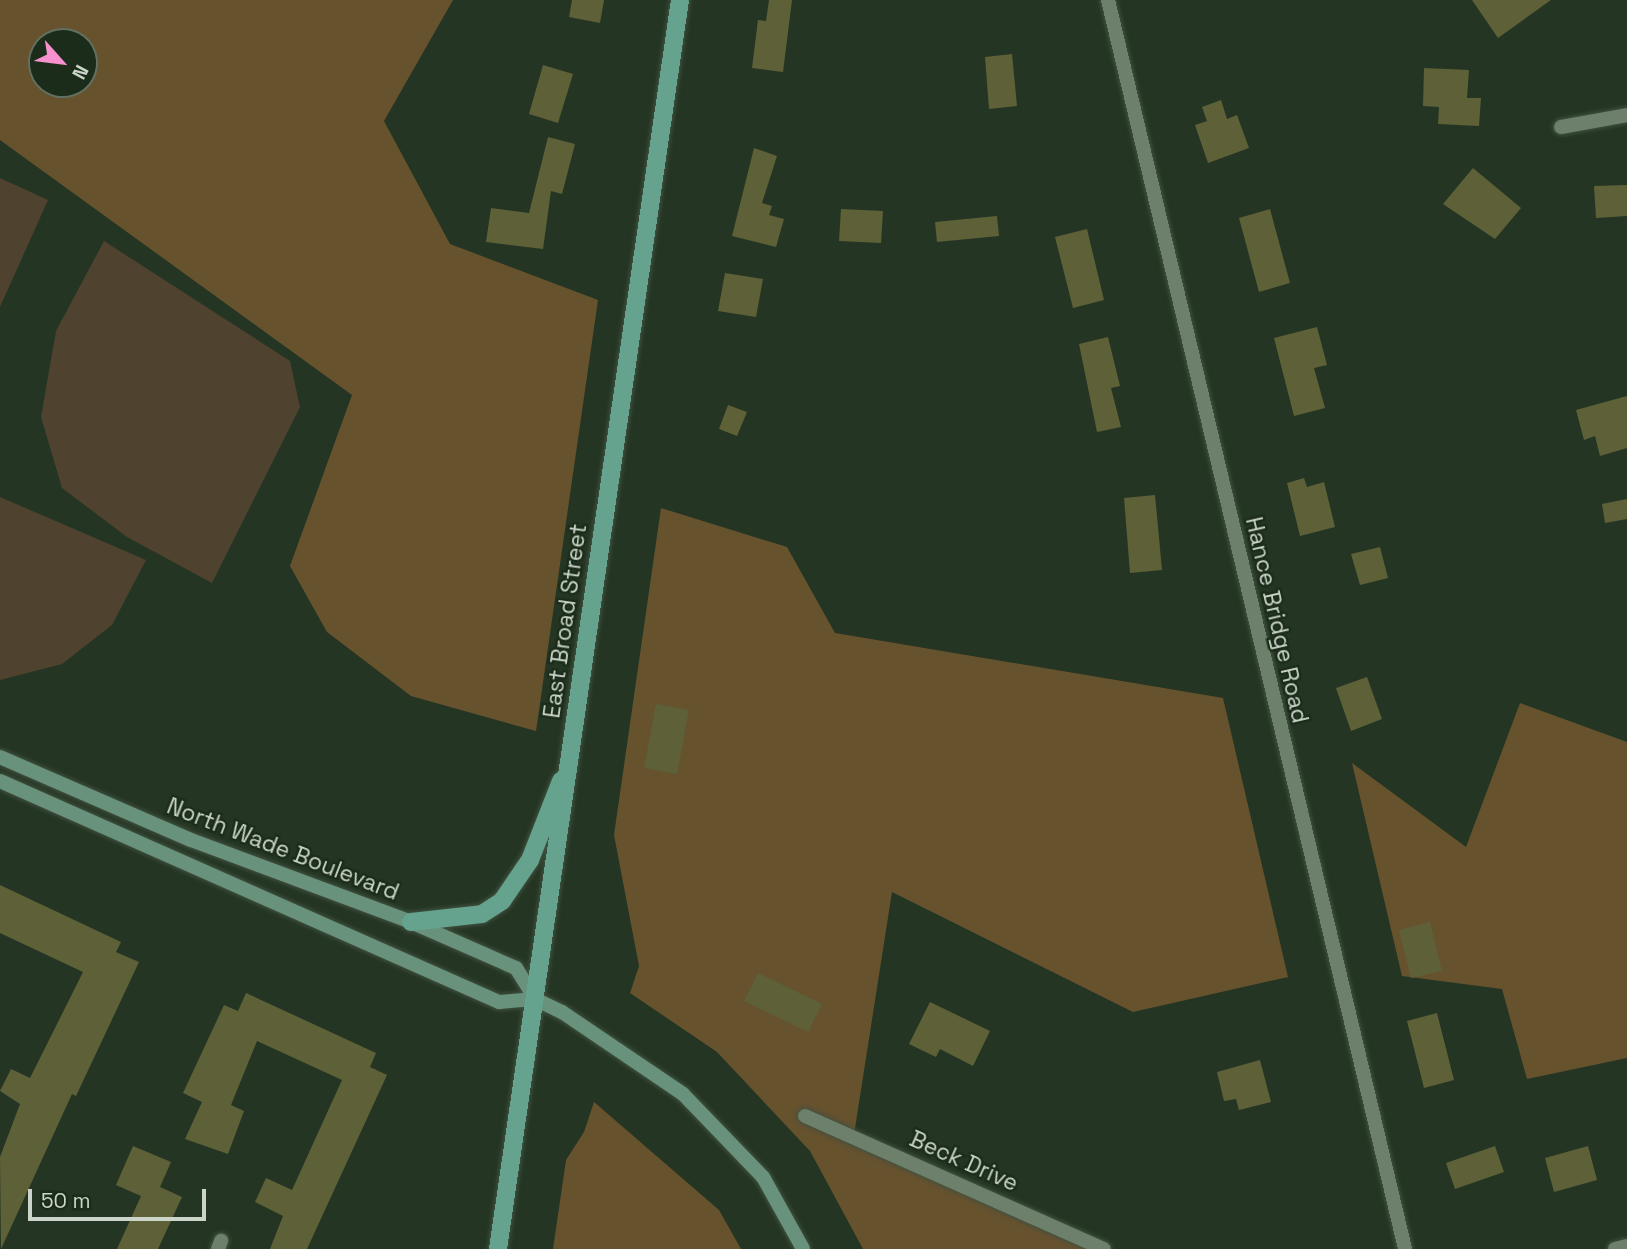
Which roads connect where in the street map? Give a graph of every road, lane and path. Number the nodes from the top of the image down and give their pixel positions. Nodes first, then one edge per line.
1 (680, 0) edge
2 (1108, 0) edge
3 (1627, 115) edge
4 (1561, 127) dead end
5 (0, 757) edge
6 (569, 762) junction
7 (0, 781) edge
8 (411, 922) junction
9 (535, 999) junction
10 (805, 1116) dead end
11 (1627, 1246) edge
12 (498, 1249) edge
13 (803, 1249) edge
14 (1104, 1249) edge
15 (1405, 1249) edge
16 (1615, 1249) edge

1 - 6 main road, East Broad Street
2 - 15 street, Hance Bridge Road
3 - 4 street
5 - 8 main road, North Wade Boulevard
6 - 8 main road
6 - 9 main road, East Broad Street
7 - 9 main road, North Wade Boulevard
8 - 9 main road, North Wade Boulevard
9 - 12 main road, East Broad Street
9 - 13 main road, North Wade Boulevard
10 - 14 street, Beck Drive
11 - 16 street

